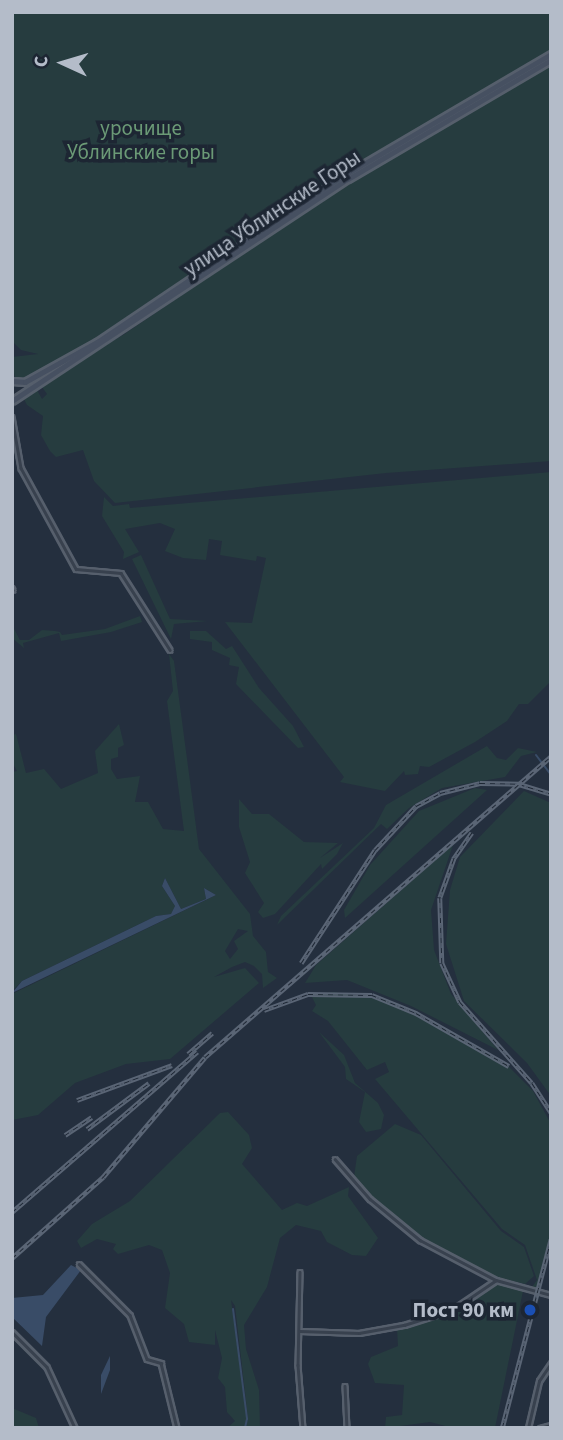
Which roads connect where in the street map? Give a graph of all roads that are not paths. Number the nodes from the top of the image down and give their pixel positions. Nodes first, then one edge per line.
1 (551, 54) edge
2 (551, 60) edge
3 (12, 382) edge
4 (14, 399) edge
5 (12, 417) edge
6 (170, 650) dead end
7 (335, 1159) dead end
8 (79, 1264) dead end
9 (300, 1272) dead end
10 (496, 1280) junction
11 (551, 1295) edge
12 (300, 1331) junction
13 (12, 1332) edge
14 (551, 1363) edge
15 (345, 1386) dead end
16 (551, 1425) edge
17 (75, 1428) edge
18 (177, 1428) edge
19 (303, 1428) edge
20 (347, 1428) edge
21 (528, 1428) edge
22 (540, 1428) edge

1 - 3 main road, улица Ублинские Горы
2 - 4 main road, улица Ублинские Горы
3 - 4 main road
5 - 6 street
7 - 10 street
8 - 18 street
9 - 12 street
10 - 11 street
10 - 12 street
12 - 19 street
13 - 17 street
14 - 21 street
15 - 20 street
16 - 22 street

